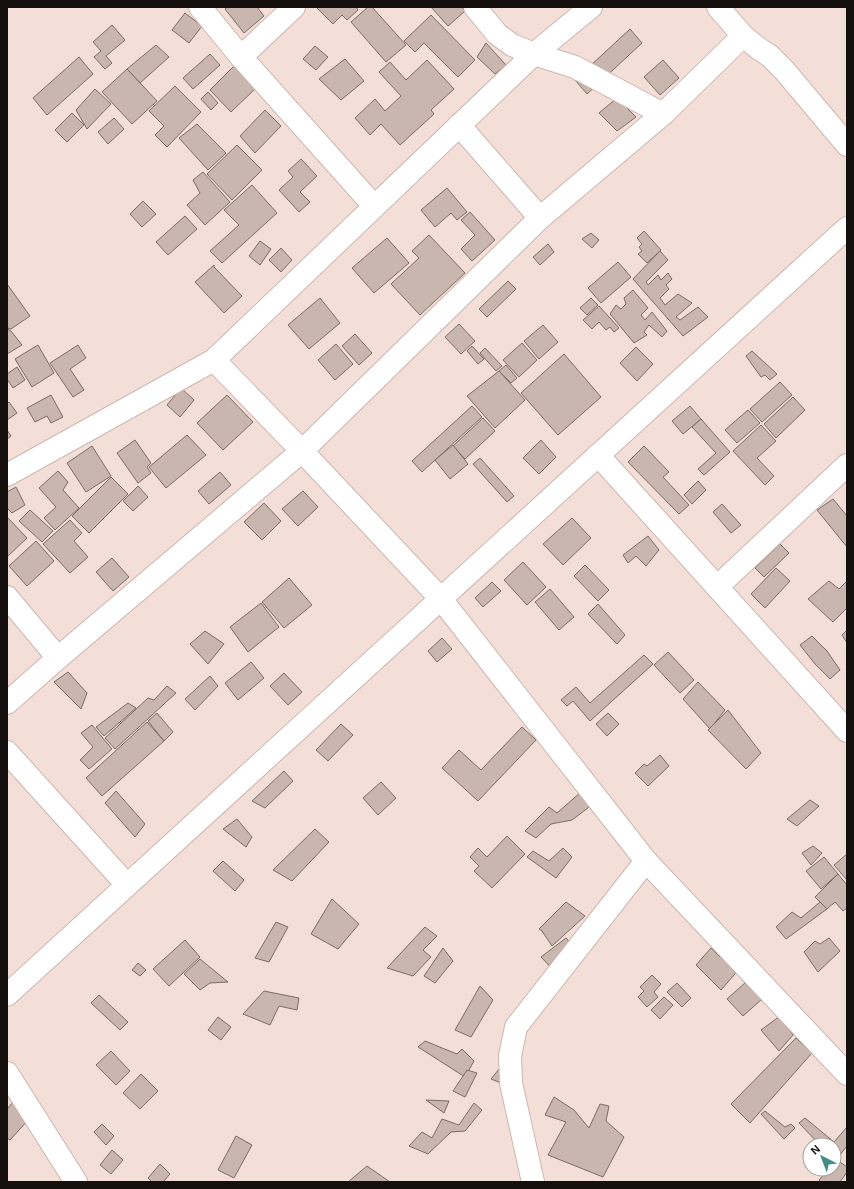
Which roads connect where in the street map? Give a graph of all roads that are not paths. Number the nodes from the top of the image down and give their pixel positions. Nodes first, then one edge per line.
1 (200, 7) edge
2 (294, 7) edge
3 (474, 7) edge
4 (591, 7) edge
5 (718, 7) edge
6 (743, 36) junction
7 (534, 54) junction
8 (241, 57) junction
9 (663, 114) junction
10 (459, 125) junction
11 (847, 145) edge
12 (374, 206) junction
13 (540, 218) junction
14 (847, 228) edge
15 (214, 360) junction
16 (302, 451) junction
17 (598, 455) junction
18 (847, 465) edge
19 (7, 475) edge
20 (717, 587) junction
21 (7, 597) edge
22 (441, 599) junction
23 (58, 658) junction
24 (7, 703) edge
25 (843, 718) edge
26 (7, 752) edge
27 (646, 861) junction
28 (127, 885) junction
29 (7, 995) edge
30 (7, 1073) edge
31 (847, 1074) edge
32 (76, 1182) edge
33 (533, 1182) edge

1 - 8 street
2 - 8 street
3 - 7 street
4 - 7 street
5 - 6 street
6 - 9 street
6 - 11 street
7 - 9 street
7 - 10 street
8 - 12 street
9 - 13 street
10 - 12 street
10 - 13 street
12 - 15 street
13 - 16 street
14 - 17 street
15 - 16 street
15 - 19 street
16 - 22 street
16 - 23 street
17 - 20 street
17 - 22 street
18 - 20 street
20 - 25 street
21 - 23 street
22 - 27 street
22 - 28 street
23 - 24 street
26 - 28 street
27 - 31 street
27 - 33 street
28 - 29 street
30 - 32 street

